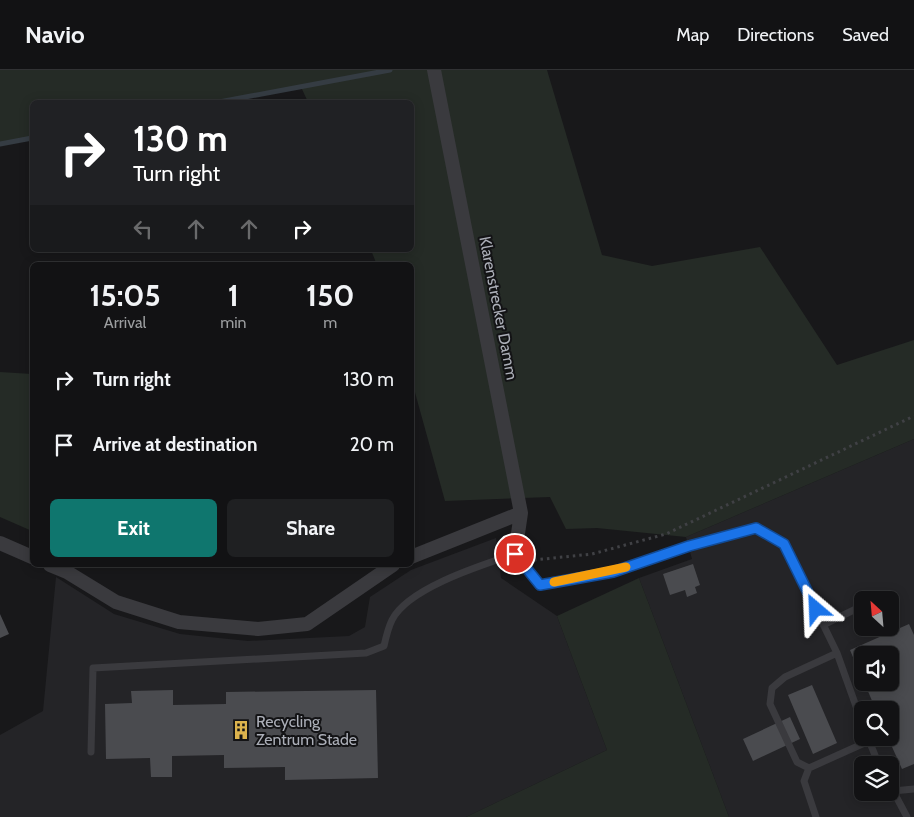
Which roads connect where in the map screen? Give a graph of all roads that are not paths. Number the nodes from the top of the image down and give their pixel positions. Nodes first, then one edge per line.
1 (434, 70) edge
2 (521, 513) junction
3 (0, 543) edge
4 (30, 556) edge
5 (414, 557) edge
6 (517, 557) junction
7 (55, 567) edge
8 (389, 567) edge
9 (854, 610) edge
10 (824, 625) junction
11 (837, 653) junction
12 (854, 701) edge
13 (855, 746) edge
14 (91, 752) dead end
15 (809, 768) junction
16 (899, 788) edge
17 (914, 789) edge
18 (899, 801) edge
19 (816, 817) edge
20 (907, 817) edge

1 - 2 street, Klarenstrecker Damm
2 - 5 street
2 - 6 street, Klarenstrecker Damm
3 - 4 street
6 - 10 lane
6 - 14 lane
7 - 8 street
9 - 10 lane
10 - 11 lane
11 - 12 lane
11 - 15 lane
13 - 15 lane
15 - 19 lane
16 - 17 lane
18 - 20 lane

